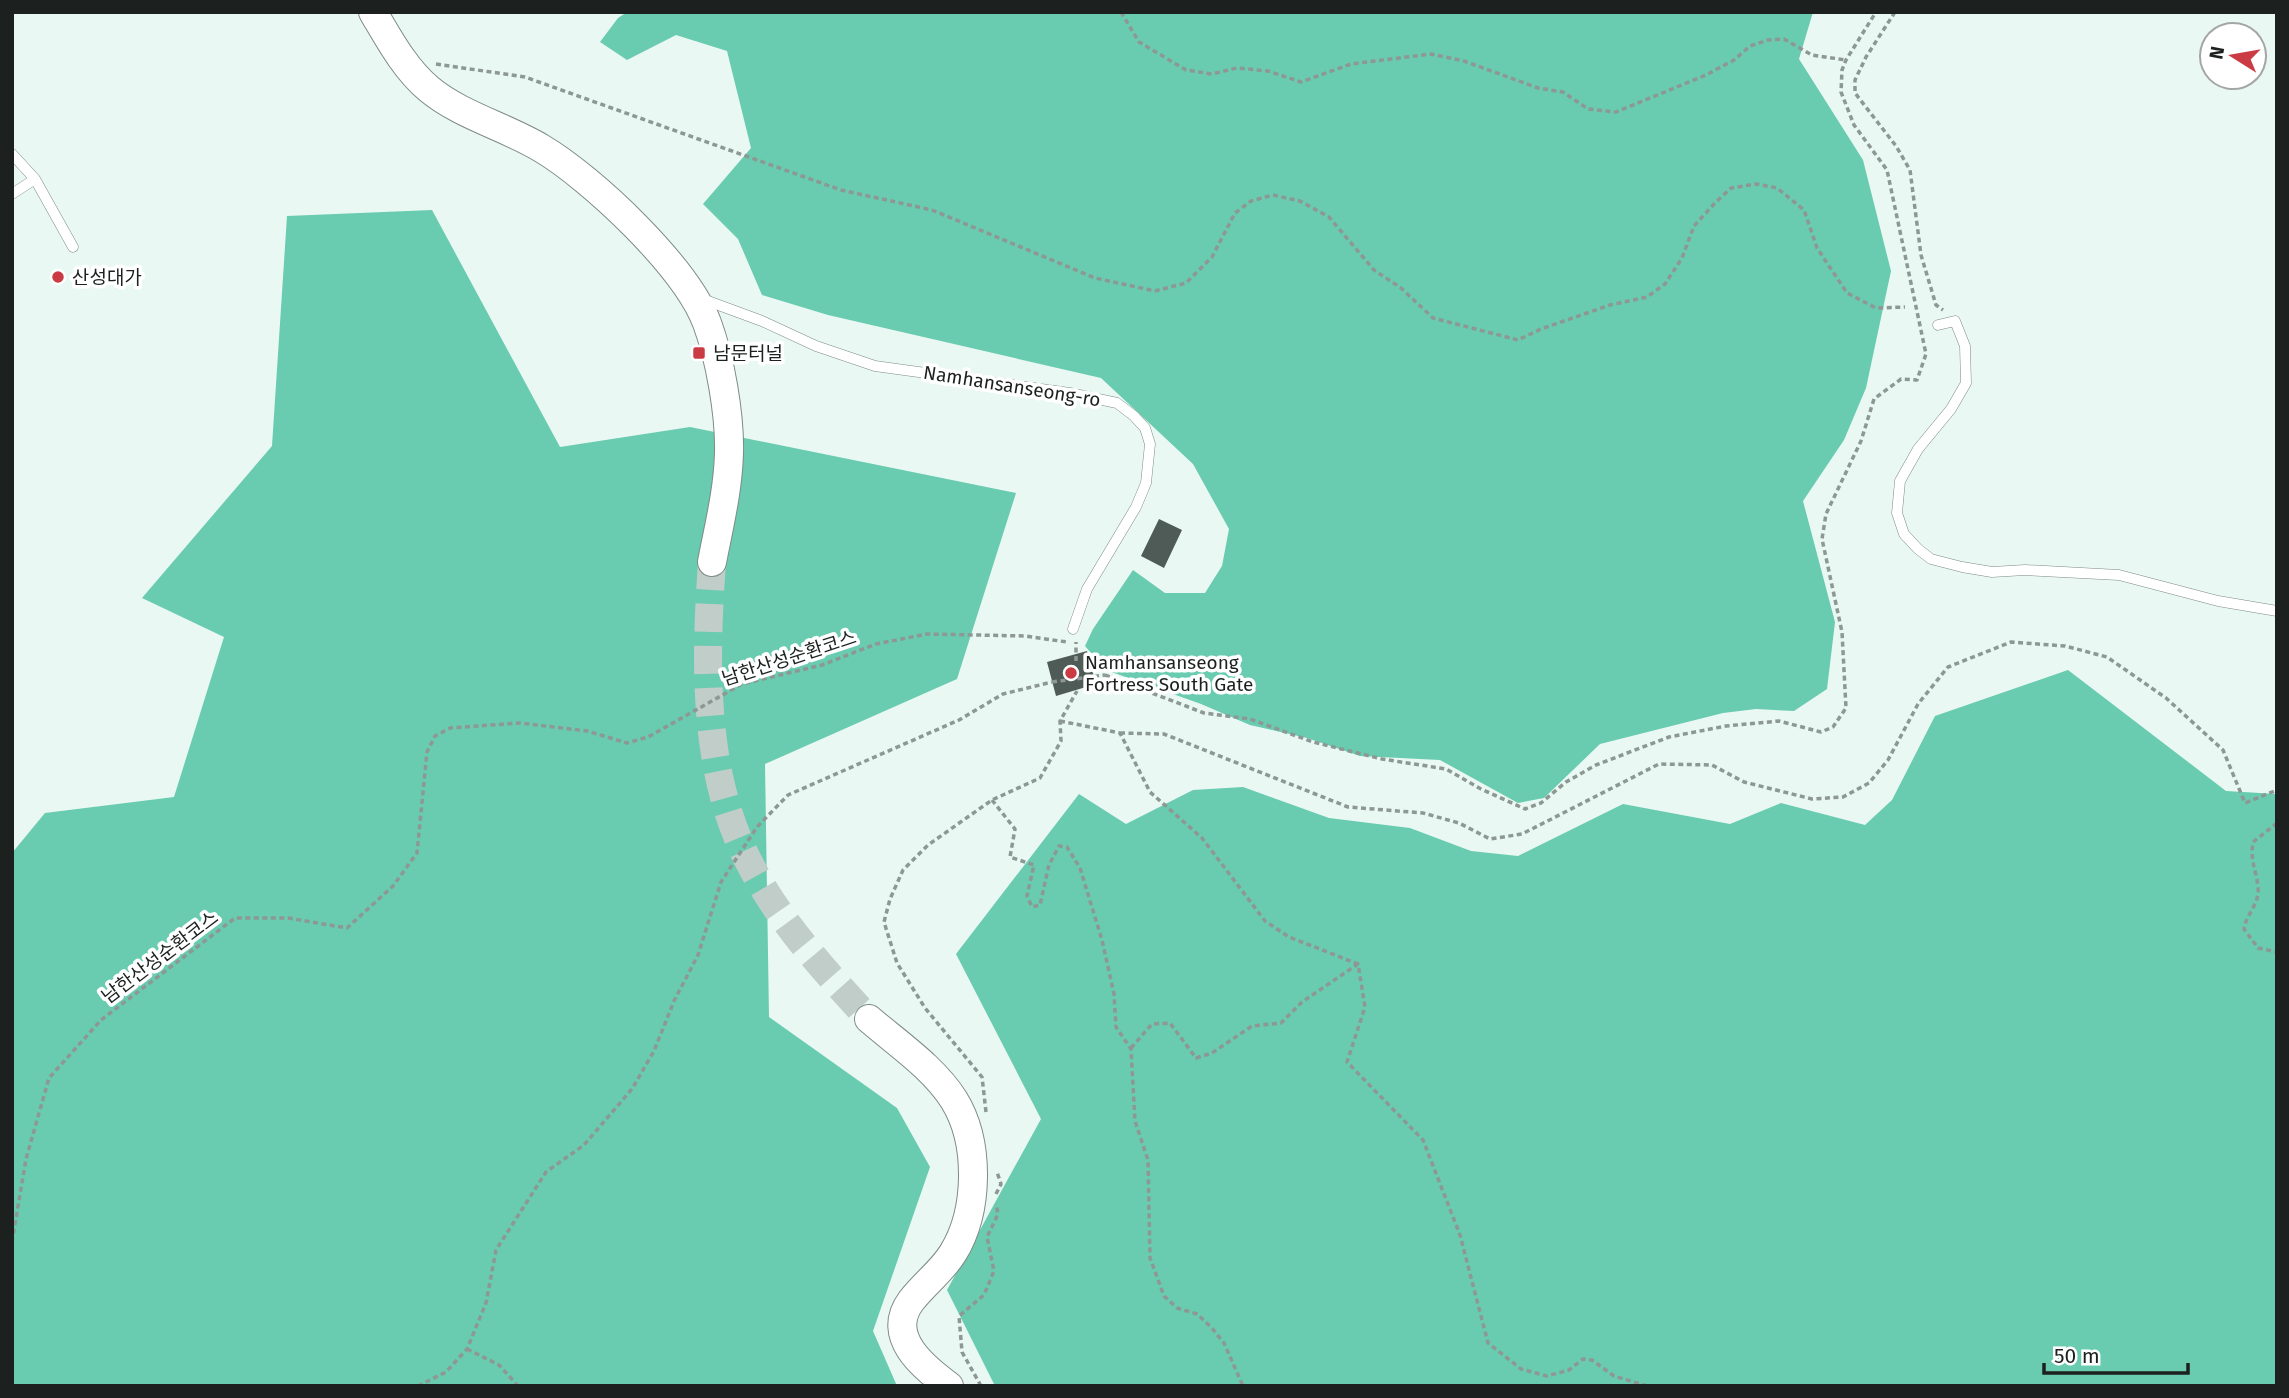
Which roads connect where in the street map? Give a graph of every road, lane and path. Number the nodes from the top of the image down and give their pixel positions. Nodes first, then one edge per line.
1 (373, 12) edge
2 (1121, 12) edge
3 (1876, 12) edge
4 (1895, 12) edge
5 (1846, 60) junction
6 (474, 67) dead end
7 (12, 153) edge
8 (35, 179) junction
9 (12, 194) edge
10 (73, 247) dead end
11 (680, 279) junction
12 (1905, 307) dead end
13 (1955, 321) junction
14 (1938, 325) dead end
15 (712, 562) tunnel mouth
16 (2277, 611) edge
17 (1073, 629) joint
18 (1076, 643) junction
19 (1076, 661) dead end
20 (1077, 691) dead end
21 (1060, 722) junction
22 (1120, 733) junction
23 (2277, 790) edge
24 (992, 800) junction
25 (2277, 823) edge
26 (2277, 952) edge
27 (1358, 964) junction
28 (869, 1019) tunnel mouth
29 (1131, 1049) junction
30 (964, 1122) junction
31 (996, 1169) dead end
32 (12, 1242) edge
33 (467, 1349) junction
34 (418, 1386) edge
35 (518, 1386) edge
36 (949, 1386) edge
37 (981, 1386) edge
38 (1243, 1386) edge
39 (1647, 1386) edge

1 - 11 main road, Namhansanseong-ro
2 - 5 path
3 - 5 path
4 - 13 path
5 - 33 path, bridge
6 - 12 path
7 - 8 lane
8 - 9 lane
8 - 10 lane
11 - 15 main road, Namhansanseong-ro
11 - 17 lane, Namhansanseong-ro
13 - 14 lane
13 - 16 lane
17 - 18 path
18 - 19 path
18 - 32 path, 남한산성순환코스
20 - 21 path
21 - 22 path
21 - 24 path
22 - 23 path
22 - 27 path
24 - 29 path
24 - 30 path
25 - 26 path
27 - 29 path
27 - 39 path
28 - 30 main road
29 - 38 path
30 - 36 main road
31 - 37 path
33 - 34 path
33 - 35 path

